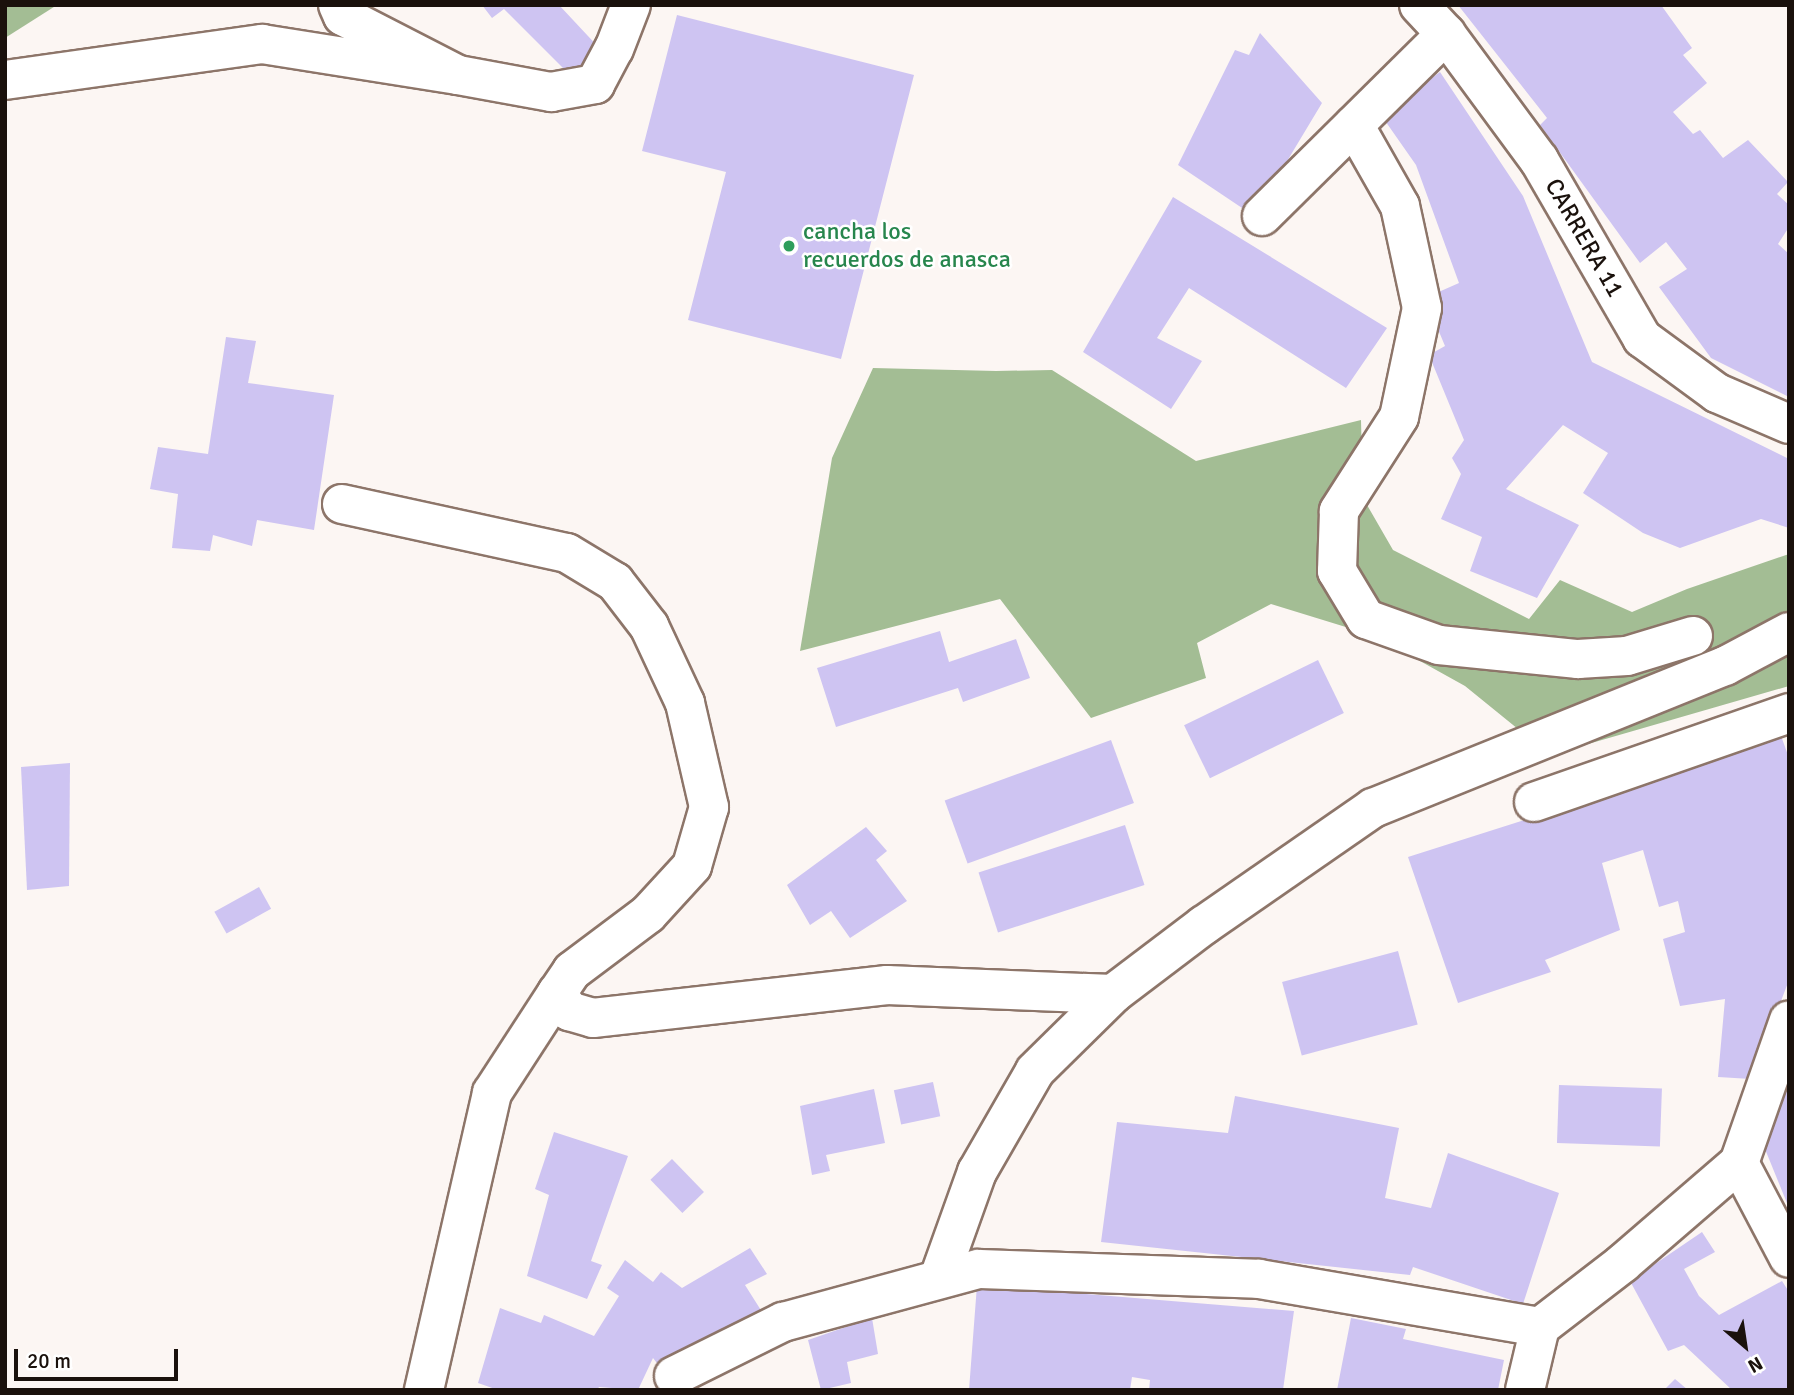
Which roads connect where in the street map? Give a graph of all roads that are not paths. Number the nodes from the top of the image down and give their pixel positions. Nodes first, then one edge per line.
1 (338, 5) edge
2 (631, 5) edge
3 (1419, 5) edge
4 (1446, 34) junction
5 (458, 75) junction
6 (5, 80) edge
7 (1354, 125) junction
8 (1262, 216) dead end
9 (1789, 424) edge
10 (342, 503) dead end
11 (1789, 632) edge
12 (1693, 636) dead end
13 (1789, 713) edge
14 (1534, 802) dead end
15 (557, 993) junction
16 (1113, 994) junction
17 (1789, 1020) edge
18 (1739, 1163) junction
19 (1789, 1258) edge
20 (939, 1278) junction
21 (1540, 1327) junction
22 (674, 1376) dead end
23 (424, 1390) edge
24 (1525, 1390) edge

1 - 5 street
2 - 5 street
3 - 4 street, CARRERA 11
4 - 7 street
4 - 9 street, CARRERA 11
5 - 6 street
7 - 8 street
7 - 12 street
10 - 15 street
11 - 16 street
13 - 14 street
15 - 16 street
15 - 23 street
16 - 20 street
17 - 18 street
18 - 19 street
18 - 21 street
20 - 21 street
20 - 22 street
21 - 24 street

